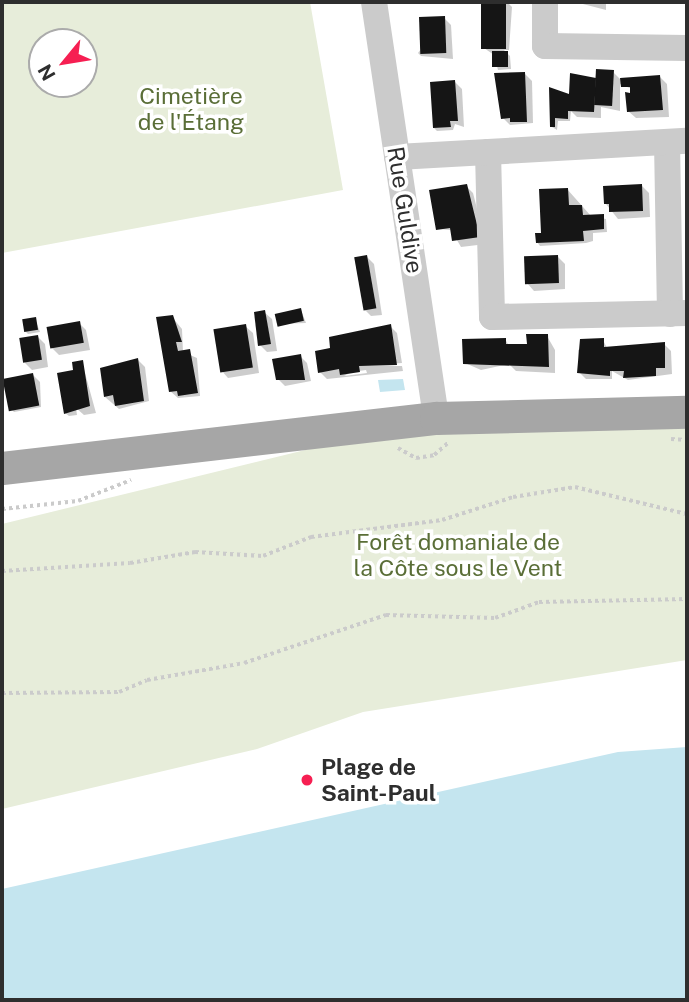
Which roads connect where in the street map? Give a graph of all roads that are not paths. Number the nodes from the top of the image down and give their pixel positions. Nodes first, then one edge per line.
1 (374, 2) edge
2 (545, 2) edge
3 (687, 48) edge
4 (677, 142) edge
5 (488, 152) junction
6 (397, 157) junction
7 (678, 313) edge
8 (687, 412) edge
9 (436, 418) junction
10 (2, 468) edge

1 - 6 street, Rue Guldive
2 - 3 street
4 - 5 street
4 - 7 street
5 - 6 street
5 - 7 street
6 - 9 street, Rue Guldive
8 - 9 main road
9 - 10 main road

